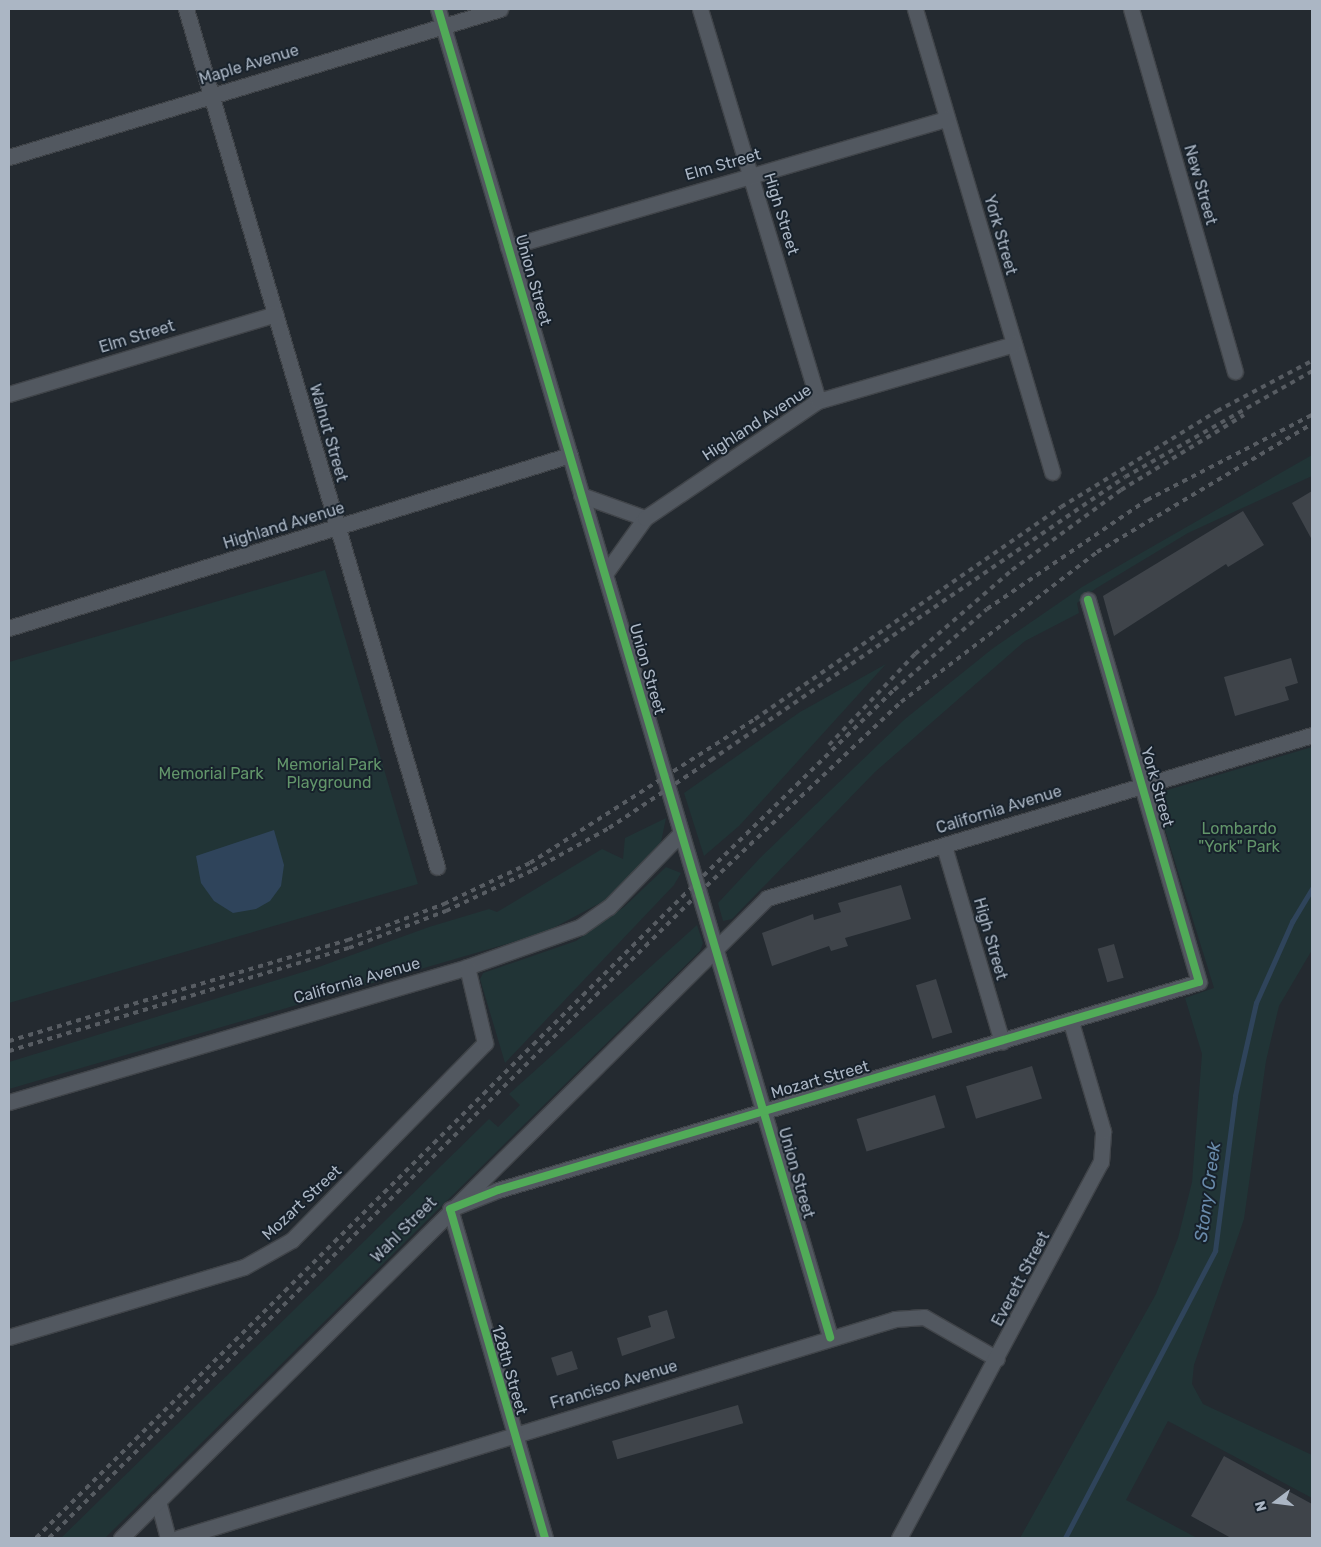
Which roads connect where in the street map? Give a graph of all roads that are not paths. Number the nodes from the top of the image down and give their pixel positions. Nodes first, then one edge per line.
1 (186, 9) edge
2 (438, 9) edge
3 (500, 9) edge
4 (700, 9) edge
5 (915, 9) edge
6 (1131, 9) edge
7 (443, 26) junction
8 (211, 95) junction
9 (947, 119) junction
10 (9, 157) edge
11 (751, 175) junction
12 (508, 247) junction
13 (275, 314) junction
14 (1014, 344) junction
15 (1235, 371) dead end
16 (9, 394) edge
17 (818, 401) junction
18 (570, 455) junction
19 (1052, 472) dead end
20 (582, 495) junction
21 (645, 518) junction
22 (338, 528) junction
23 (605, 574) junction
24 (1088, 600) dead end
25 (9, 628) edge
26 (1312, 735) edge
27 (1142, 785) junction
28 (681, 833) junction
29 (944, 846) junction
30 (437, 867) dead end
31 (716, 950) junction
32 (467, 967) junction
33 (1200, 982) joint
34 (1071, 1022) junction
35 (1002, 1042) junction
36 (9, 1102) edge
37 (763, 1111) junction
38 (450, 1209) junction
39 (9, 1337) edge
40 (830, 1337) junction
41 (997, 1358) junction
42 (514, 1434) junction
43 (158, 1502) junction
44 (122, 1538) edge
45 (168, 1538) edge
46 (178, 1538) edge
47 (544, 1538) edge
48 (899, 1538) edge

1 - 8 street, Walnut Street
2 - 7 street, Union Street
3 - 7 street, Maple Avenue
4 - 11 street, High Street
5 - 9 street, York Street
6 - 15 street, New Street
7 - 8 street, Maple Avenue
7 - 12 street, Union Street
8 - 10 street, Maple Avenue
8 - 13 street, Walnut Street
9 - 11 street, Elm Street
9 - 14 street, York Street
11 - 12 street, Elm Street
11 - 17 street, High Street
12 - 18 street, Union Street
13 - 16 street, Elm Street
13 - 22 street, Walnut Street
14 - 17 street, Highland Avenue
14 - 19 street, York Street
17 - 21 street, Highland Avenue
18 - 20 street, Union Street
18 - 22 street, Highland Avenue
20 - 21 street
20 - 23 street, Union Street
21 - 23 street, Highland Avenue
22 - 25 street, Highland Avenue
22 - 30 street, Walnut Street
23 - 28 street, Union Street
24 - 27 street, York Street
26 - 27 street, California Avenue
27 - 29 street, California Avenue
27 - 33 street, York Street
28 - 31 street, Union Street
28 - 32 street, California Avenue
29 - 31 street, California Avenue
29 - 35 street, High Street
31 - 37 street, Union Street
31 - 38 street, Wahl Street
32 - 36 street, California Avenue
32 - 39 street, Mozart Street
33 - 34 street, Mozart Street
34 - 35 street, Mozart Street
34 - 41 street, Everett Street
35 - 37 street, Mozart Street
37 - 38 street, Mozart Street
37 - 40 street, Union Street
38 - 42 street, 128th Street
38 - 43 street, Wahl Street
40 - 41 street, Francisco Avenue
40 - 42 street, Francisco Avenue
41 - 48 street, Everett Street
42 - 46 street, Francisco Avenue
42 - 47 street, 128th Street
43 - 44 street, Wahl Street
43 - 45 street

